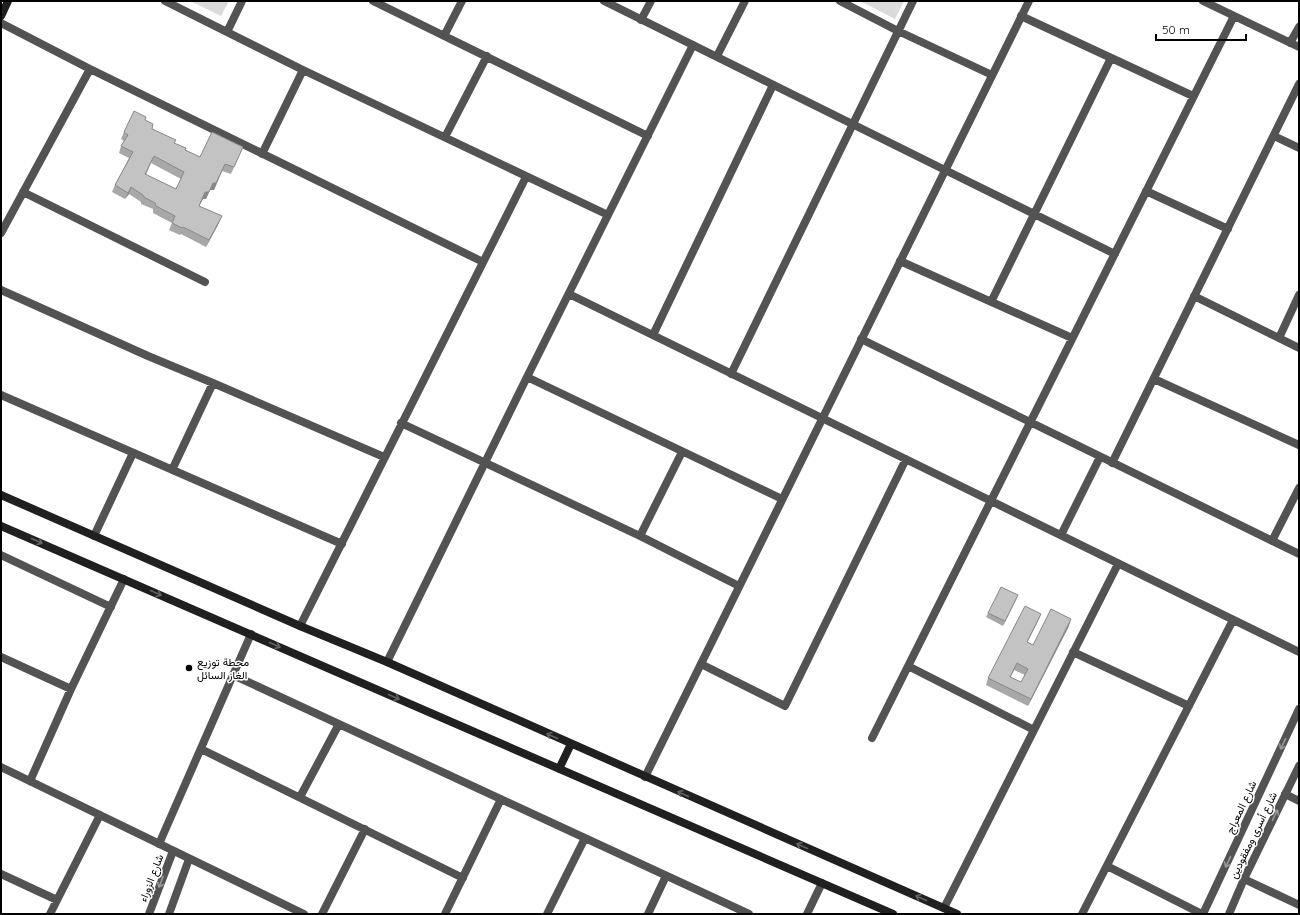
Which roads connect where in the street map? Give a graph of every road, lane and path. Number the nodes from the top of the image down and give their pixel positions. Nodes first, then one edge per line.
1 (8, 1) edge
2 (165, 1) edge
3 (242, 1) edge
4 (374, 1) edge
5 (462, 1) edge
6 (604, 1) edge
7 (651, 1) edge
8 (745, 1) edge
9 (840, 1) edge
10 (913, 1) edge
11 (1029, 1) edge
12 (1203, 1) edge
13 (1, 16) edge
14 (1021, 16) junction
15 (1234, 16) junction
16 (641, 20) junction
17 (1, 23) edge
18 (1299, 27) edge
19 (898, 30) junction
20 (226, 32) junction
21 (444, 36) junction
22 (1290, 43) junction
23 (693, 45) junction
24 (1299, 47) edge
25 (486, 56) junction
26 (717, 56) junction
27 (1111, 58) junction
28 (90, 69) junction
29 (303, 70) junction
30 (992, 75) junction
31 (1299, 84) edge
32 (773, 85) junction
33 (1193, 96) junction
34 (853, 124) junction
35 (648, 136) junction
36 (1274, 136) junction
37 (444, 137) junction
38 (1299, 148) edge
39 (262, 154) junction
40 (945, 170) junction
41 (526, 177) junction
42 (1146, 191) junction
43 (23, 192) junction
44 (1034, 214) junction
45 (608, 215) junction
46 (1228, 229) junction
47 (2, 230) edge
48 (1114, 254) junction
49 (900, 261) junction
50 (483, 262) junction
51 (205, 282) dead end
52 (1, 290) edge
53 (569, 294) junction
54 (1299, 295) edge
55 (1194, 296) junction
56 (991, 302) junction
57 (653, 335) junction
58 (1072, 338) junction
59 (1279, 338) junction
60 (861, 340) junction
61 (1299, 348) edge
62 (732, 374) junction
63 (527, 377) junction
64 (1154, 379) junction
65 (213, 383) junction
66 (1, 395) edge
67 (822, 418) junction
68 (1030, 422) junction
69 (401, 424) junction
70 (1299, 446) edge
71 (682, 452) junction
72 (133, 453) junction
73 (384, 457) junction
74 (1100, 457) junction
75 (906, 459) junction
76 (1112, 463) junction
77 (484, 464) junction
78 (172, 470) junction
79 (1299, 488) edge
80 (1, 495) edge
81 (782, 499) junction
82 (991, 501) junction
83 (1, 526) edge
84 (1060, 535) junction
85 (94, 536) junction
86 (640, 536) junction
87 (1272, 541) junction
88 (342, 544) junction
89 (1299, 554) edge
90 (1, 555) edge
91 (1118, 564) junction
92 (124, 579) junction
93 (739, 586) junction
94 (110, 607) junction
95 (1233, 620) junction
96 (300, 626) junction
97 (251, 634) junction
98 (1073, 652) junction
99 (1299, 652) edge
100 (1, 656) edge
101 (387, 662) junction
102 (701, 664) junction
103 (908, 666) junction
104 (233, 675) junction
105 (71, 689) junction
106 (1189, 706) junction
107 (1299, 709) edge
108 (339, 724) junction
109 (1034, 730) junction
110 (872, 738) dead end
111 (571, 744) junction
112 (201, 749) junction
113 (1299, 766) edge
114 (1, 767) edge
115 (559, 769) junction
116 (644, 777) junction
117 (30, 781) junction
118 (1285, 794) junction
119 (300, 797) junction
120 (501, 799) junction
121 (1299, 801) edge
122 (100, 815) junction
123 (365, 829) junction
124 (585, 838) junction
125 (159, 844) junction
126 (173, 851) junction
127 (189, 859) junction
128 (1107, 866) junction
129 (1, 874) edge
130 (666, 876) junction
131 (463, 878) junction
132 (1244, 879) junction
133 (822, 883) junction
134 (57, 900) junction
135 (1299, 905) edge
136 (944, 908) junction
137 (50, 914) edge
138 (149, 914) edge
139 (169, 914) edge
140 (304, 914) edge
141 (322, 914) edge
142 (445, 914) edge
143 (547, 914) edge
144 (648, 914) edge
145 (750, 914) edge
146 (808, 914) edge
147 (893, 914) edge
148 (957, 914) edge
149 (1082, 914) edge
150 (1202, 914) edge
151 (1229, 914) edge

1 - 13 main road
2 - 20 street
3 - 20 street
4 - 21 street
5 - 21 street
6 - 16 street
7 - 16 street
8 - 26 street
9 - 19 street
10 - 19 street
11 - 14 street
12 - 15 street
14 - 27 street
14 - 30 street
15 - 22 street
15 - 33 street
16 - 23 street
17 - 28 street
18 - 22 street
19 - 30 street
19 - 34 street
20 - 29 street
21 - 25 street
22 - 24 street
23 - 26 street
23 - 35 street
25 - 35 street
25 - 37 street
26 - 32 street
27 - 33 street
27 - 44 street
28 - 39 street
28 - 43 street
29 - 37 street
29 - 39 street
30 - 40 street
31 - 36 street
32 - 34 street
32 - 57 street
33 - 42 street
34 - 40 street
34 - 62 street
35 - 45 street
36 - 38 street
36 - 46 street
37 - 41 street
39 - 50 street
40 - 44 street
40 - 49 street
41 - 45 street
41 - 50 street
42 - 46 street
42 - 48 street
43 - 47 street
43 - 51 street
44 - 48 street
44 - 56 street
45 - 53 street
46 - 55 street
48 - 58 street
49 - 56 street
49 - 60 street
50 - 69 street
52 - 65 street
53 - 57 street
53 - 63 street
54 - 59 street
55 - 59 street
55 - 64 street
56 - 58 street
57 - 62 street
58 - 68 street
59 - 61 street
60 - 67 street
60 - 68 street
62 - 67 street
63 - 71 street
63 - 77 street
64 - 70 street
64 - 76 street
65 - 73 street
65 - 78 street
66 - 72 street
67 - 75 street
67 - 81 street
68 - 74 street
68 - 82 street
69 - 73 street
69 - 77 street
71 - 81 street
71 - 86 street
72 - 78 street
72 - 85 street
73 - 88 street
74 - 76 street
74 - 84 street
75 - 82 street
75 - 102 street
76 - 87 street
77 - 86 street
77 - 101 street
78 - 88 street
79 - 87 street
80 - 85 main road
81 - 93 street
82 - 84 street
82 - 103 street
83 -> 92 main road
84 - 91 street
85 - 96 main road
86 - 93 street
87 - 89 street
88 - 96 street
90 - 94 street
91 - 95 street
91 - 98 street
92 - 94 street
92 -> 97 main road
93 - 102 street
94 - 105 street
95 - 99 street
95 - 106 street
96 - 101 main road
97 - 104 street
97 -> 115 main road
98 - 106 street
98 - 109 street
100 - 105 street
111 -> 101 main road
102 - 116 street
103 - 109 street
103 - 110 street
104 - 108 street
104 - 112 street
105 - 117 street
106 - 128 street
107 -> 150 street, شارع المعراج
108 - 119 street
108 - 120 street
109 - 136 street
111 - 115 main road
111 - 116 main road
112 - 119 street
112 - 125 street
113 - 118 street, شارع أسرى ومفقودين
114 - 117 street
115 - 133 main road
136 -> 116 main road
117 - 122 street
118 - 121 street
132 -> 118 street, شارع أسرى ومفقودين
119 - 123 street
120 - 124 street
120 - 131 street
122 - 125 street
122 - 134 street
123 - 131 street
123 - 141 street
124 - 130 street
124 - 143 street
125 - 126 street
126 - 127 street
126 -> 138 street, شارع الزوراء
127 - 139 street
127 - 140 street
128 - 149 street
128 - 150 street
129 - 134 street
130 - 144 street
130 - 145 street
131 - 142 street
132 - 135 street
132 - 151 street, شارع أسرى ومفقودين
133 - 146 street
133 - 147 main road
134 - 137 street
136 - 148 main road

